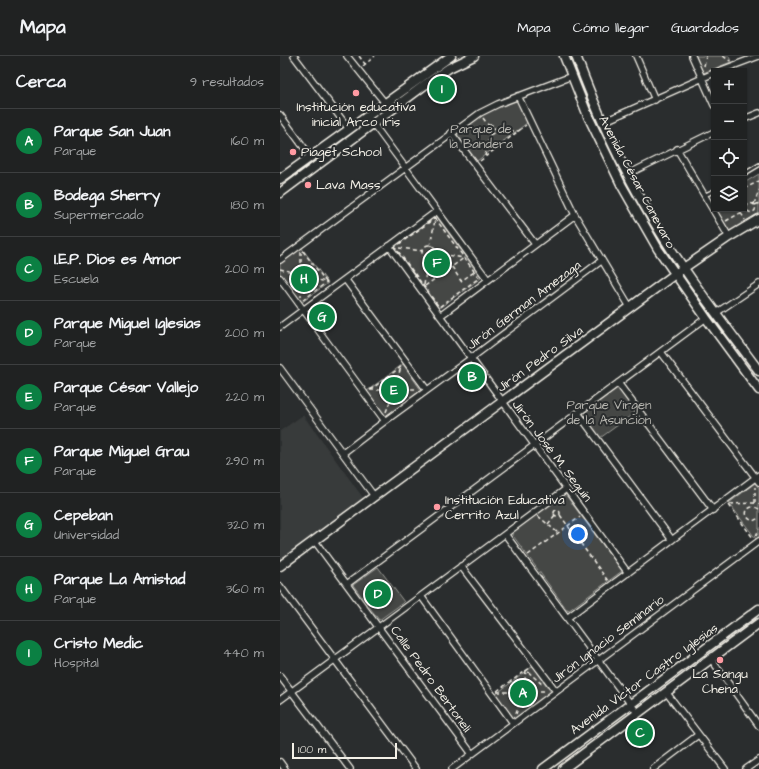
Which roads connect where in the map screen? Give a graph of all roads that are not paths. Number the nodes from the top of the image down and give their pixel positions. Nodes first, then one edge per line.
1 (294, 56) edge
2 (347, 56) edge
3 (451, 56) edge
4 (474, 56) edge
5 (564, 56) edge
6 (576, 56) edge
7 (636, 56) edge
8 (692, 56) edge
9 (758, 56) edge
10 (727, 68) edge
11 (711, 74) edge
12 (572, 76) junction
13 (701, 78) junction
14 (518, 96) junction
15 (654, 100) junction
16 (385, 103) junction
17 (714, 104) edge
18 (759, 113) edge
19 (280, 115) edge
20 (368, 116) junction
21 (747, 118) edge
22 (603, 122) junction
23 (373, 124) junction
24 (349, 129) junction
25 (451, 133) junction
26 (711, 133) edge
27 (677, 149) junction
28 (311, 156) junction
29 (759, 165) edge
30 (405, 167) junction
31 (747, 172) edge
32 (628, 174) junction
33 (280, 179) edge
34 (711, 192) edge
35 (280, 193) edge
36 (705, 196) junction
37 (437, 211) junction
38 (575, 215) junction
39 (759, 220) edge
40 (730, 237) junction
41 (535, 244) junction
42 (389, 246) junction
43 (280, 260) edge
44 (601, 261) junction
45 (684, 268) junction
46 (675, 274) junction
47 (280, 278) edge
48 (344, 279) junction
49 (488, 280) junction
50 (759, 284) edge
51 (630, 307) junction
52 (303, 310) junction
53 (716, 313) junction
54 (440, 316) junction
55 (706, 318) junction
56 (280, 327) edge
57 (661, 352) junction
58 (470, 359) junction
59 (280, 368) edge
60 (759, 372) edge
61 (618, 383) junction
62 (427, 390) junction
63 (759, 390) edge
64 (502, 402) junction
65 (578, 413) junction
66 (385, 418) junction
67 (534, 445) junction
68 (343, 453) junction
69 (757, 480) edge
70 (566, 488) junction
71 (374, 496) junction
72 (713, 510) junction
73 (505, 534) junction
74 (314, 540) junction
75 (672, 540) junction
76 (758, 542) edge
77 (280, 566) edge
78 (461, 566) junction
79 (628, 572) junction
80 (347, 584) junction
81 (280, 586) edge
82 (421, 596) junction
83 (759, 609) edge
84 (567, 618) junction
85 (379, 627) junction
86 (758, 627) edge
87 (711, 659) junction
88 (335, 660) junction
89 (598, 660) junction
90 (280, 676) edge
91 (556, 691) junction
92 (292, 692) junction
93 (666, 692) junction
94 (280, 700) edge
95 (631, 704) junction
96 (638, 714) junction
97 (513, 723) junction
98 (759, 726) edge
99 (698, 736) junction
100 (472, 754) junction
101 (759, 760) edge
102 (280, 762) edge
103 (285, 769) edge
104 (350, 769) edge
105 (416, 769) edge
106 (452, 769) edge
107 (542, 769) edge
108 (563, 769) edge
109 (653, 769) edge
110 (724, 769) edge
111 (746, 769) edge

1 - 24 street
2 - 16 street
3 - 16 main road
4 - 23 main road
5 - 12 main road, Avenida César Canevaro
6 - 22 main road, Avenida César Canevaro
7 - 15 street
8 - 13 street
9 - 10 street
11 - 13 street
12 - 14 street
12 - 46 main road, Avenida César Canevaro
13 - 15 street
13 - 17 street
14 - 25 street
14 - 38 street
15 - 22 street
16 - 20 main road
18 - 21 street
19 - 28 street
20 - 23 street
20 - 24 main road
22 - 32 main road, Avenida César Canevaro
23 - 30 street
23 - 35 main road
24 - 28 main road
25 - 30 street
25 - 41 street
26 - 27 street
27 - 32 street
27 - 36 street
28 - 33 main road
29 - 31 lane
30 - 37 street
30 - 43 street
32 - 45 main road, Avenida César Canevaro
34 - 36 lane
36 - 40 street
37 - 42 street
37 - 49 street
38 - 41 street
38 - 44 street
39 - 40 main road, Jirón Pedro Silva
40 - 45 main road, Jirón Pedro Silva
41 - 49 street
42 - 48 street
42 - 54 street, Jirón José M. Seguín
44 - 51 street
44 - 58 street, Jirón German Amezaga
45 - 46 main road, Jirón Pedro Silva
45 - 53 main road, Avenida César Canevaro
46 - 51 main road, Jirón Pedro Silva
46 - 55 main road, Avenida César Canevaro
47 - 52 street
48 - 52 street
48 - 62 street
49 - 54 street
50 - 53 street
51 - 64 main road, Jirón Pedro Silva
52 - 56 street
52 - 66 street
53 - 60 main road, Avenida César Canevaro
54 - 58 street, Jirón José M. Seguín
55 - 57 street
55 - 63 main road, Avenida César Canevaro
57 - 61 street
57 - 69 street
58 - 62 street, Jirón German Amezaga
58 - 64 street, Jirón José M. Seguín
59 - 68 street
61 - 65 street
61 - 72 street
62 - 66 street, Jirón German Amezaga
64 - 67 street, Jirón José M. Seguín
64 - 71 main road, Jirón Pedro Silva
65 - 67 street
65 - 75 street
66 - 68 street, Jirón German Amezaga
67 - 70 street, Jirón José M. Seguín
67 - 80 street
68 - 71 street
69 - 72 street
70 - 73 street
70 - 79 street, Jirón José M. Seguín
71 - 74 main road, Jirón Pedro Silva
72 - 75 street
73 - 78 street
73 - 84 street
74 - 77 main road, Jirón Pedro Silva
74 - 80 street, Calle Pedro Bertoneli
75 - 79 street
76 - 89 street, Jirón Ignacio Seminario
78 - 82 street
78 - 91 street
79 - 84 street
80 - 85 street, Calle Pedro Bertoneli
81 - 88 street
82 - 85 street
82 - 97 street
83 - 95 main road, Avenida Victor Castro Iglesias
84 - 89 street
85 - 88 street
85 - 100 street, Calle Pedro Bertoneli
86 - 87 main road, Avenida Victor Castro Iglesias
87 - 93 main road, Avenida Victor Castro Iglesias
87 - 98 street
88 - 92 street
88 - 105 street
89 - 91 street, Jirón Ignacio Seminario
89 - 95 street
90 - 92 street
91 - 97 street, Jirón Ignacio Seminario
92 - 94 street
92 - 104 street
93 - 96 main road, Avenida Victor Castro Iglesias
93 - 99 street
95 - 96 street
95 - 107 main road, Avenida Victor Castro Iglesias
96 - 108 main road, Avenida Victor Castro Iglesias
97 - 100 street, Jirón Ignacio Seminario
99 - 109 street
99 - 110 street
100 - 106 street, Jirón Ignacio Seminario
101 - 111 street
102 - 103 street

